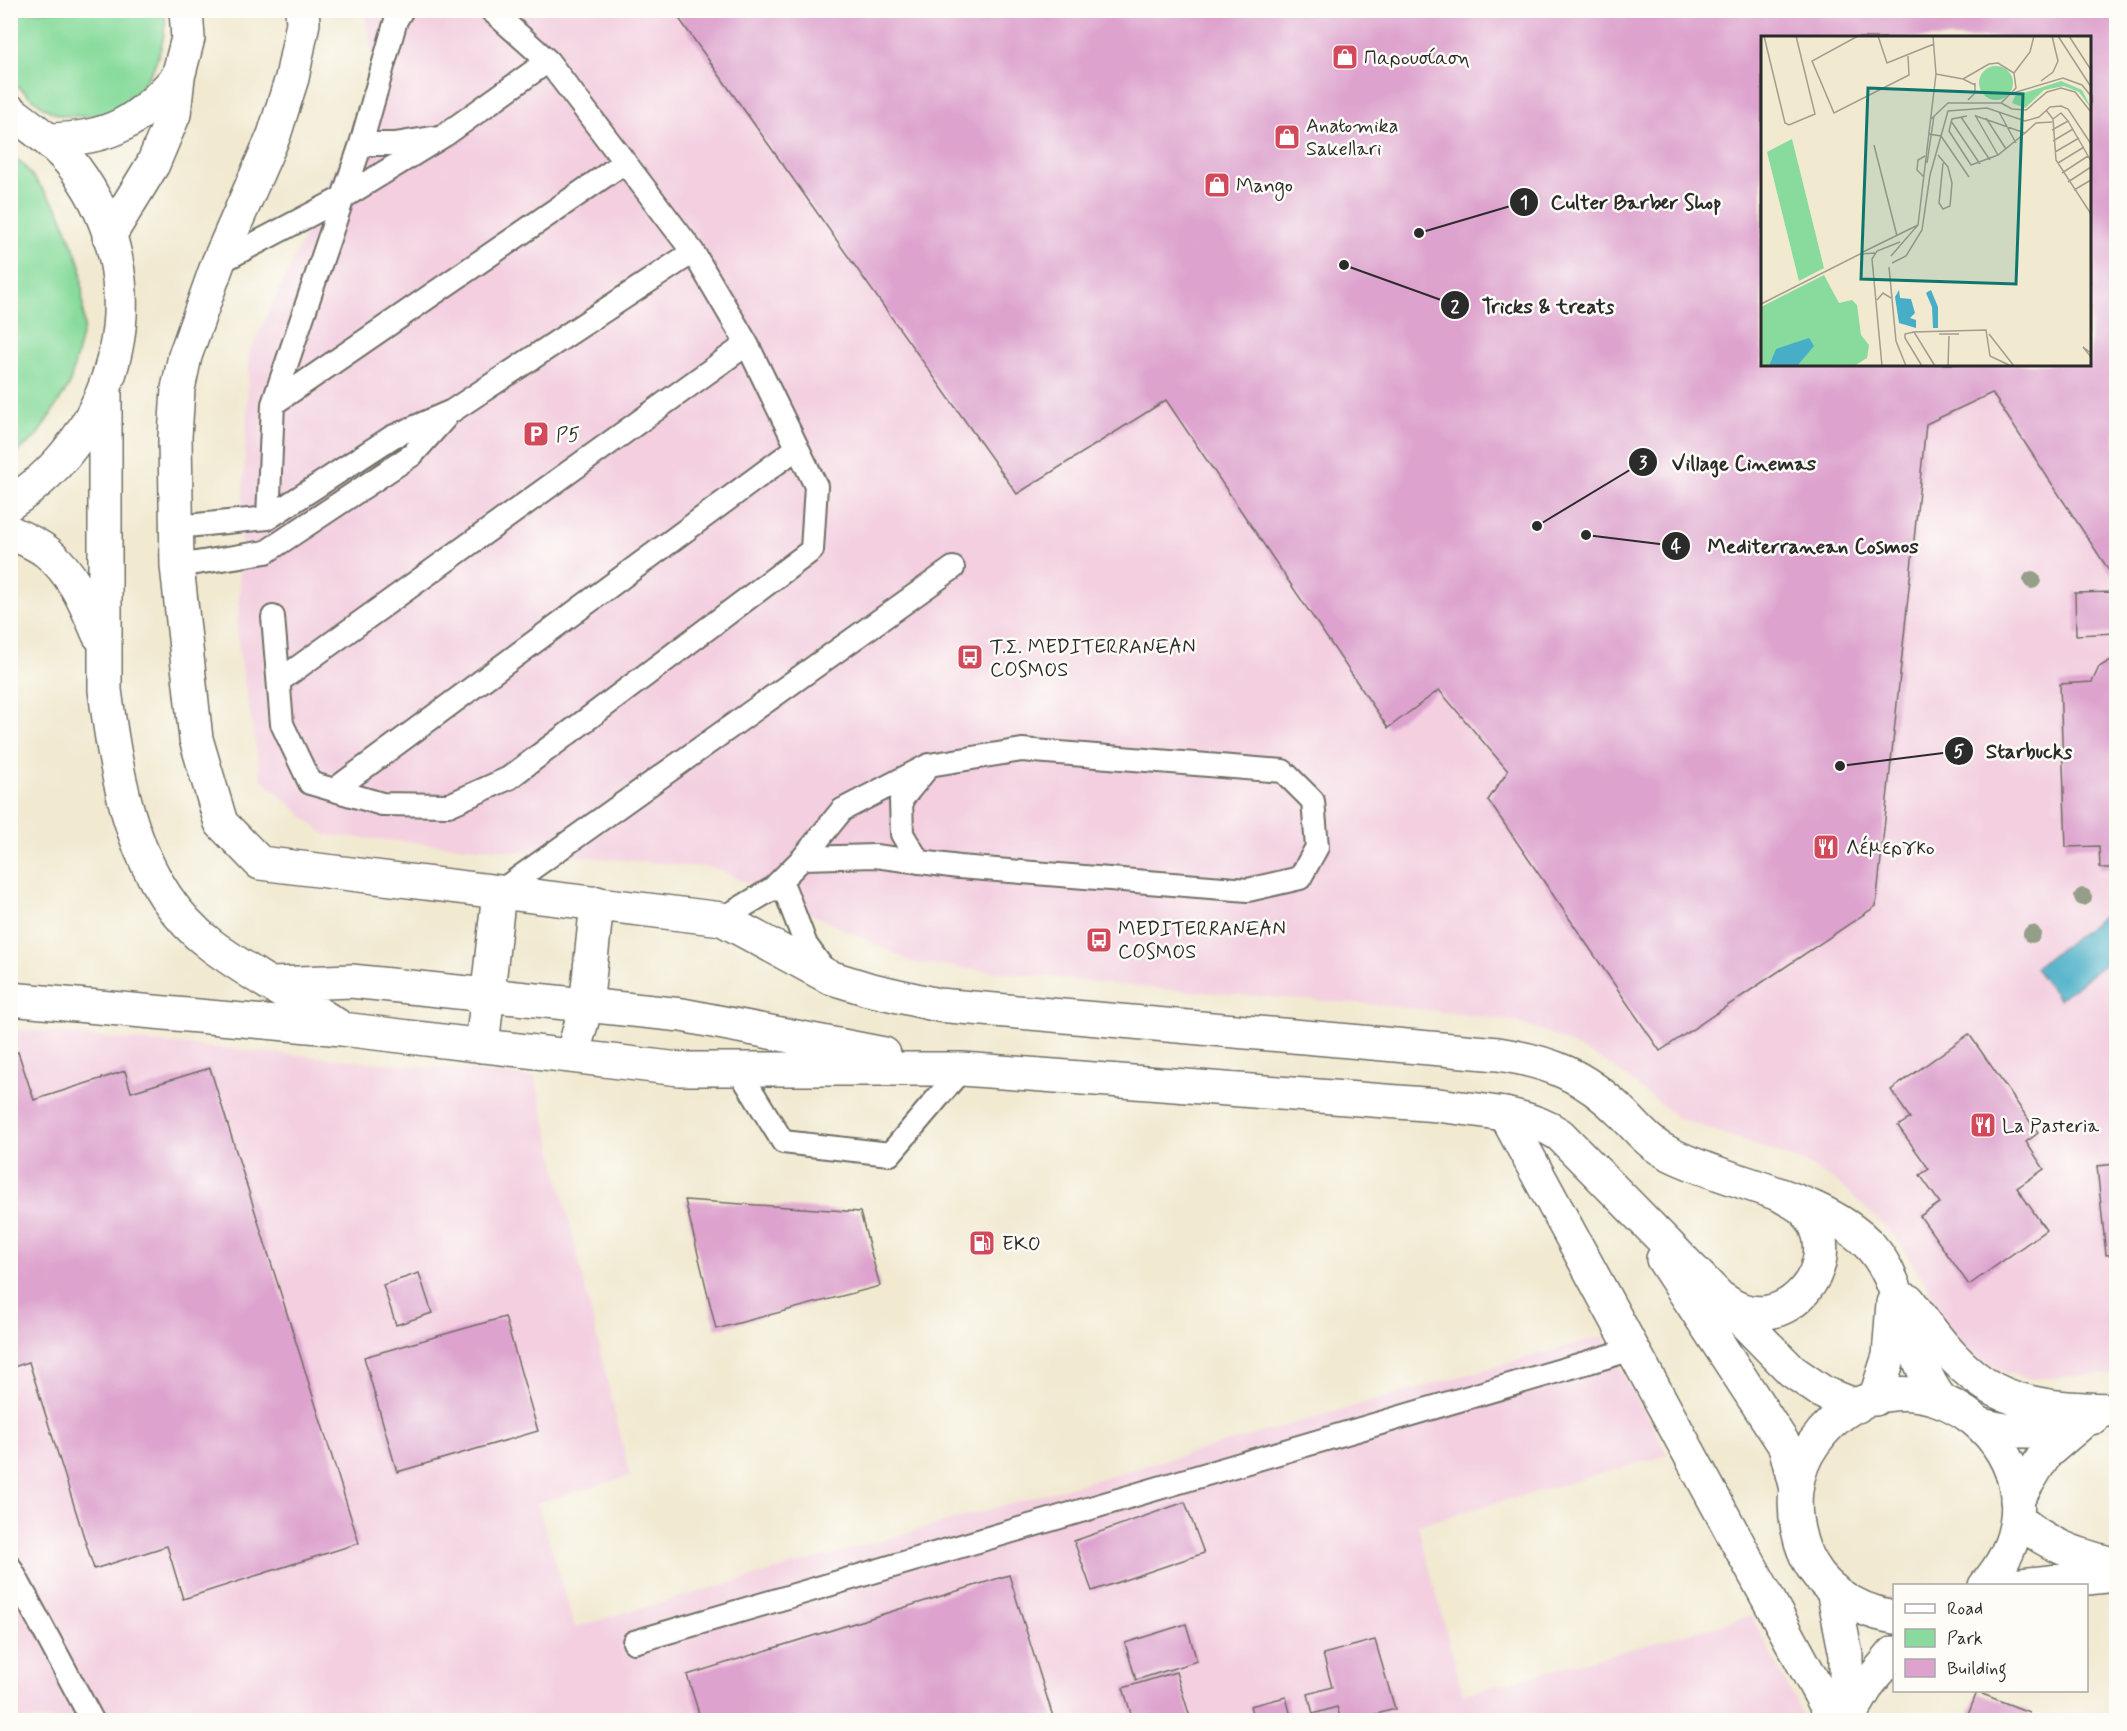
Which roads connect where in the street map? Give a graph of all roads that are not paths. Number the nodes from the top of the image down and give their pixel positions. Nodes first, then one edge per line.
1 (186, 10) edge
2 (302, 10) edge
3 (402, 10) edge
4 (491, 10) edge
5 (548, 61) junction
6 (178, 77) junction
7 (10, 111) edge
8 (445, 135) junction
9 (50, 140) junction
10 (361, 144) junction
11 (625, 162) junction
12 (344, 196) junction
13 (109, 236) junction
14 (693, 252) junction
15 (218, 263) junction
16 (747, 344) junction
17 (105, 391) junction
18 (273, 404) junction
19 (452, 411) junction
20 (797, 448) junction
21 (10, 503) edge
22 (268, 518) junction
23 (176, 527) junction
24 (10, 531) edge
25 (177, 566) junction
26 (953, 568) dead end
27 (273, 617) dead end
28 (105, 647) junction
29 (279, 681) junction
30 (929, 765) junction
31 (334, 790) junction
32 (803, 858) junction
33 (919, 862) junction
34 (772, 889) junction
35 (499, 892) junction
36 (597, 903) junction
37 (722, 919) junction
38 (829, 976) junction
39 (273, 984) junction
40 (488, 996) junction
41 (10, 999) edge
42 (586, 1007) junction
43 (342, 1029) junction
44 (482, 1046) junction
45 (572, 1056) junction
46 (738, 1069) junction
47 (962, 1070) junction
48 (1505, 1114) junction
49 (1623, 1197) junction
50 (1785, 1197) junction
51 (1888, 1277) junction
52 (1714, 1291) junction
53 (1633, 1348) junction
54 (1941, 1400) junction
55 (1866, 1402) junction
56 (2108, 1413) edge
57 (1983, 1425) junction
58 (1796, 1489) junction
59 (2017, 1509) junction
60 (2116, 1565) edge
61 (10, 1567) edge
62 (2116, 1575) edge
63 (1986, 1584) edge
64 (2030, 1584) edge
65 (1833, 1590) junction
66 (1893, 1617) edge
67 (634, 1642) dead end
68 (1893, 1654) edge
69 (92, 1720) edge
70 (1834, 1720) edge
71 (1846, 1720) edge

1 - 6 street
2 - 15 street
3 - 10 lane
4 - 5 lane
5 - 8 lane
5 - 11 lane
6 - 9 street
6 - 13 street
7 - 9 street
8 - 10 lane
8 - 12 lane
9 - 13 street
10 - 12 lane
11 - 14 lane
11 - 18 lane
12 - 15 lane
12 - 18 lane
13 - 17 street
14 - 16 lane
14 - 19 lane
15 - 23 street
16 - 20 lane
16 - 29 lane
17 - 21 street
17 - 28 street
18 - 22 lane
19 - 22 lane
19 - 25 lane
20 - 31 lane
20 - 31 lane
22 - 23 lane
23 - 25 street
24 - 28 street
25 - 35 street
26 - 35 lane
27 - 29 lane
28 - 39 street
29 - 31 lane
30 - 32 lane
30 - 33 lane
30 - 33 lane
32 - 33 lane
32 - 34 lane
34 - 37 lane
34 - 38 lane
35 - 36 street
35 - 40 street
36 - 37 street
36 - 42 street
37 - 38 street
38 - 50 street
39 - 40 street
39 - 43 street
40 - 42 street
40 - 44 street
41 - 43 street
42 - 45 street
42 - 47 street
43 - 44 street
44 - 45 street
45 - 46 street
46 - 47 street
46 - 47 lane
47 - 48 street
48 - 49 street
48 - 53 street
49 - 52 street
49 - 58 street
50 - 51 street
50 - 52 street
51 - 54 street
51 - 55 street
51 - 56 street
52 - 55 street
53 - 67 lane
53 - 70 street
54 - 55 street
54 - 57 street
55 - 58 street
56 - 57 street
56 - 59 street
57 - 59 street
58 - 65 street
59 - 60 street
59 - 63 street
61 - 69 lane
62 - 64 street
65 - 66 street
65 - 71 street
68 - 71 street

